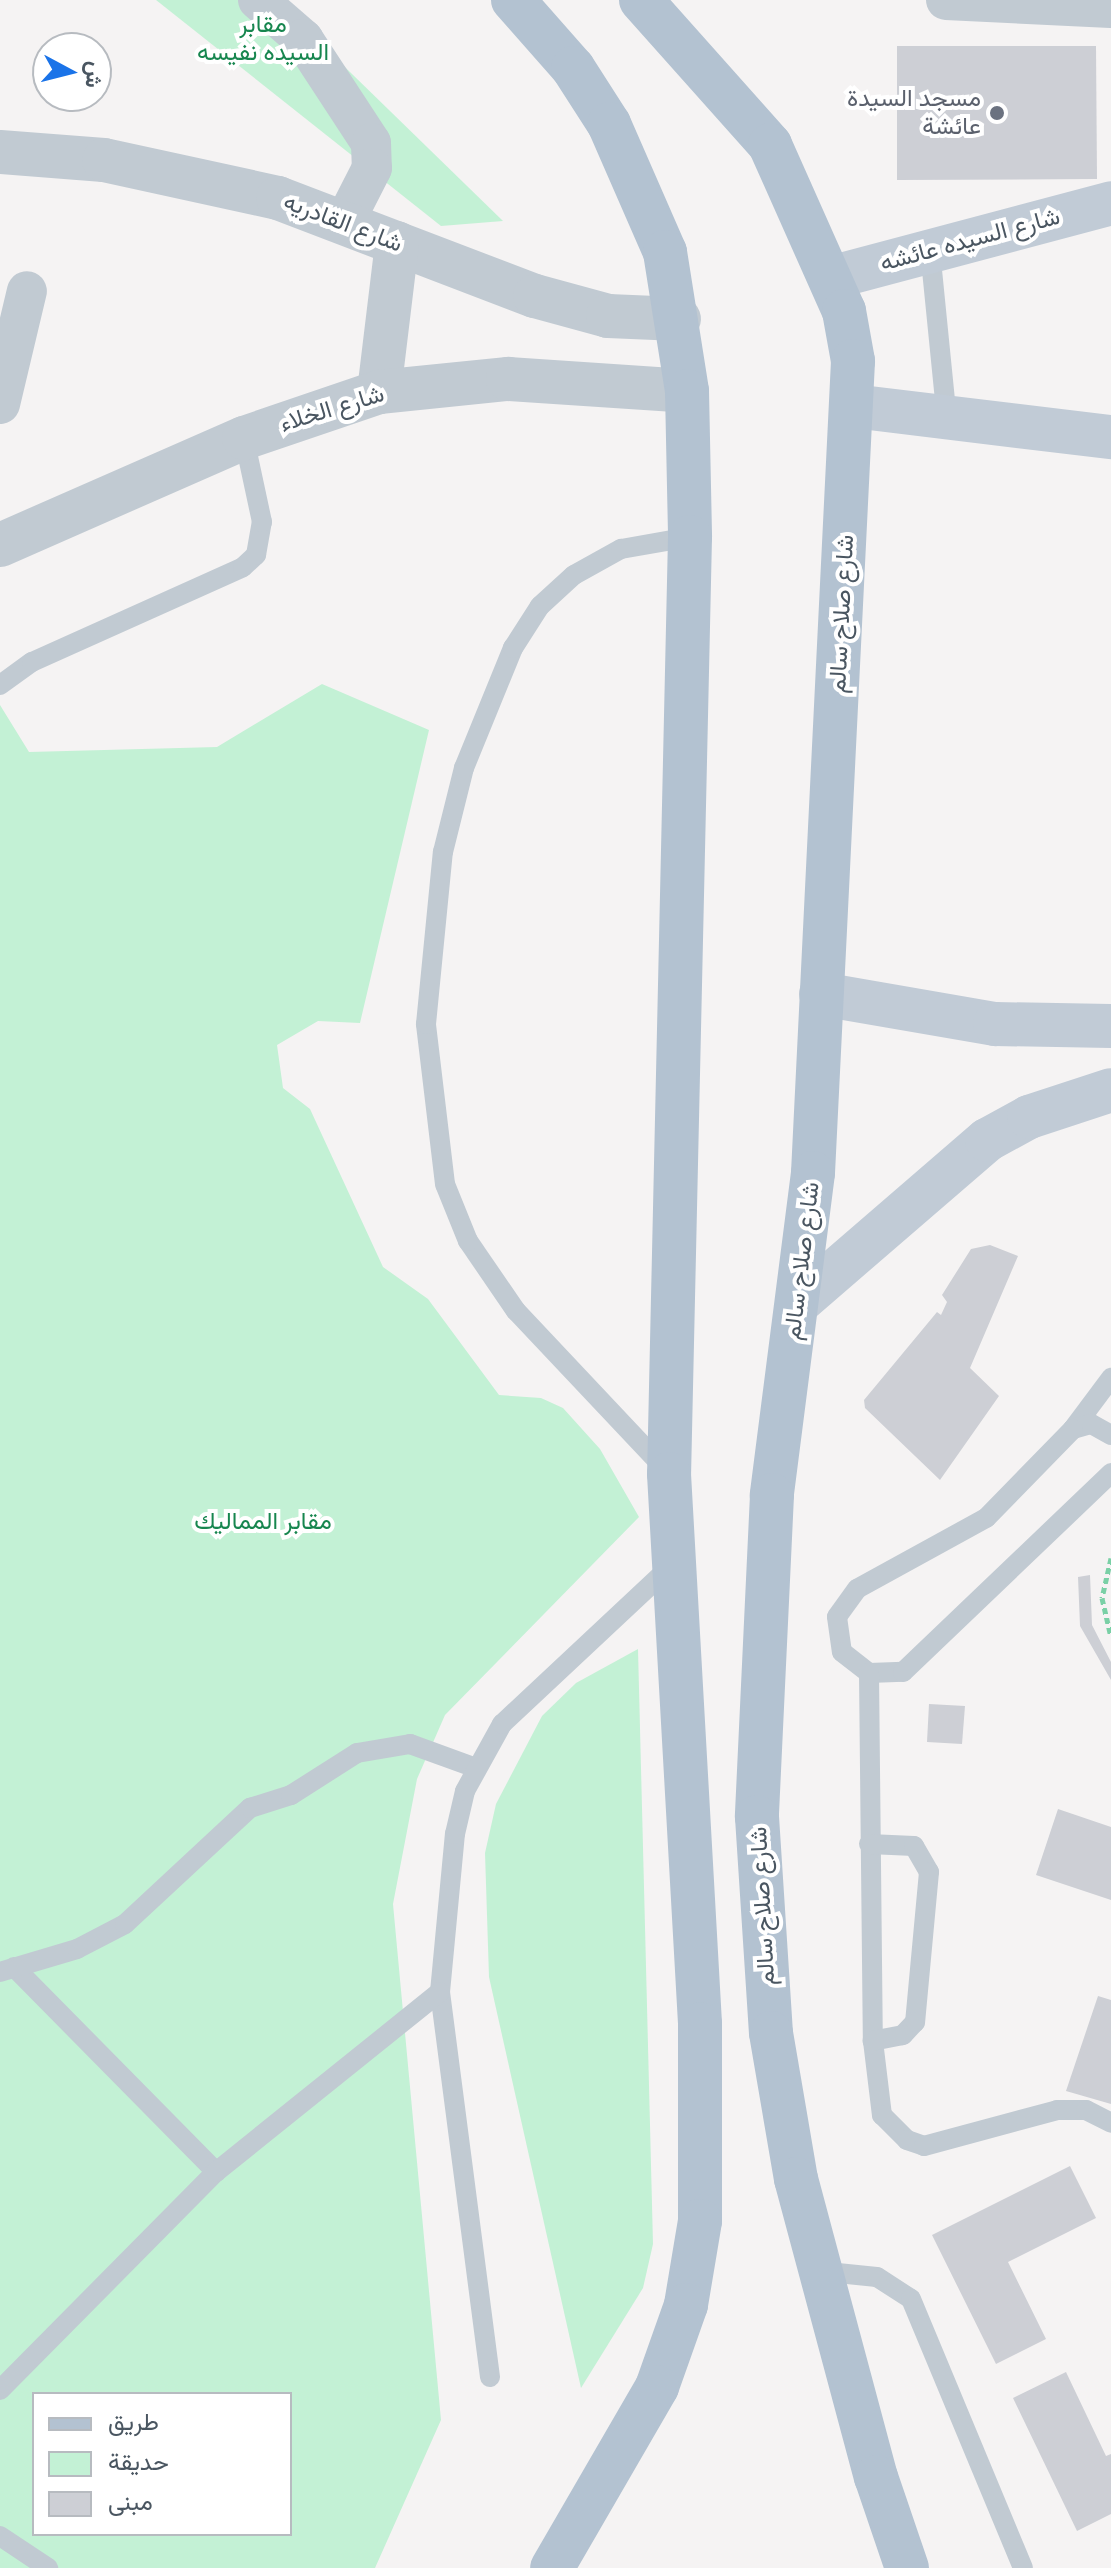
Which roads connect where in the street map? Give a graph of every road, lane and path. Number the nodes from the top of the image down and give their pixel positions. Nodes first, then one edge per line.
1 (258, 0) edge
2 (513, 0) edge
3 (946, 0) edge
4 (645, 2) edge
5 (1111, 8) edge
6 (0, 152) edge
7 (1111, 203) edge
8 (344, 223) junction
9 (397, 243) junction
10 (930, 250) junction
11 (830, 278) junction
12 (27, 291) dead end
13 (679, 319) junction
14 (687, 391) junction
15 (379, 392) junction
16 (0, 404) edge
17 (853, 406) junction
18 (947, 420) junction
19 (1111, 437) edge
20 (244, 438) junction
21 (690, 537) junction
22 (0, 545) edge
23 (0, 685) edge
24 (821, 994) junction
25 (1111, 1026) edge
26 (1111, 1090) edge
27 (797, 1304) junction
28 (1111, 1378) edge
29 (1073, 1429) junction
30 (1111, 1435) edge
31 (1111, 1473) edge
32 (669, 1474) junction
33 (1111, 1558) edge
34 (672, 1565) junction
35 (1111, 1636) edge
36 (869, 1673) junction
37 (476, 1768) junction
38 (869, 1844) junction
39 (7, 1969) edge
40 (440, 1992) junction
41 (873, 2041) junction
42 (1111, 2123) edge
43 (216, 2172) junction
44 (817, 2271) junction
45 (490, 2377) dead end
46 (0, 2390) edge
47 (0, 2536) edge
48 (48, 2568) edge
49 (552, 2568) edge
50 (907, 2568) edge
51 (1023, 2568) edge

1 - 8 street
2 - 13 main road
3 - 5 street
4 - 11 main road, شارع صلاح سالم
6 - 8 street, شارع القادريه
7 - 10 main road, شارع السيده عائشه
8 - 9 street, شارع القادريه
9 - 13 street, شارع القادريه
9 - 15 street
10 - 11 main road, شارع السيده عائشه
10 - 18 lane
11 - 17 main road, شارع صلاح سالم
12 - 16 street
13 - 14 main road
14 - 15 street, شارع الخلاء
14 - 21 main road
15 - 20 street, شارع الخلاء
17 - 18 main road
17 - 24 main road, شارع صلاح سالم
18 - 19 main road
20 - 22 street, شارع الخلاء
20 - 23 lane
21 - 32 main road
21 - 32 lane
24 - 25 main road
24 - 27 main road, شارع صلاح سالم
26 - 27 main road
27 - 44 main road, شارع صلاح سالم
28 - 29 lane
29 - 30 lane
29 - 36 lane
31 - 36 lane
32 - 34 main road
33 - 35 path
34 - 37 lane
34 - 49 main road
36 - 38 lane
37 - 39 lane
37 - 40 lane
38 - 41 lane
38 - 41 lane
39 - 43 lane
40 - 43 lane
40 - 45 lane
41 - 42 lane
43 - 46 lane
44 - 50 main road, شارع صلاح سالم
44 - 51 lane
47 - 48 lane

